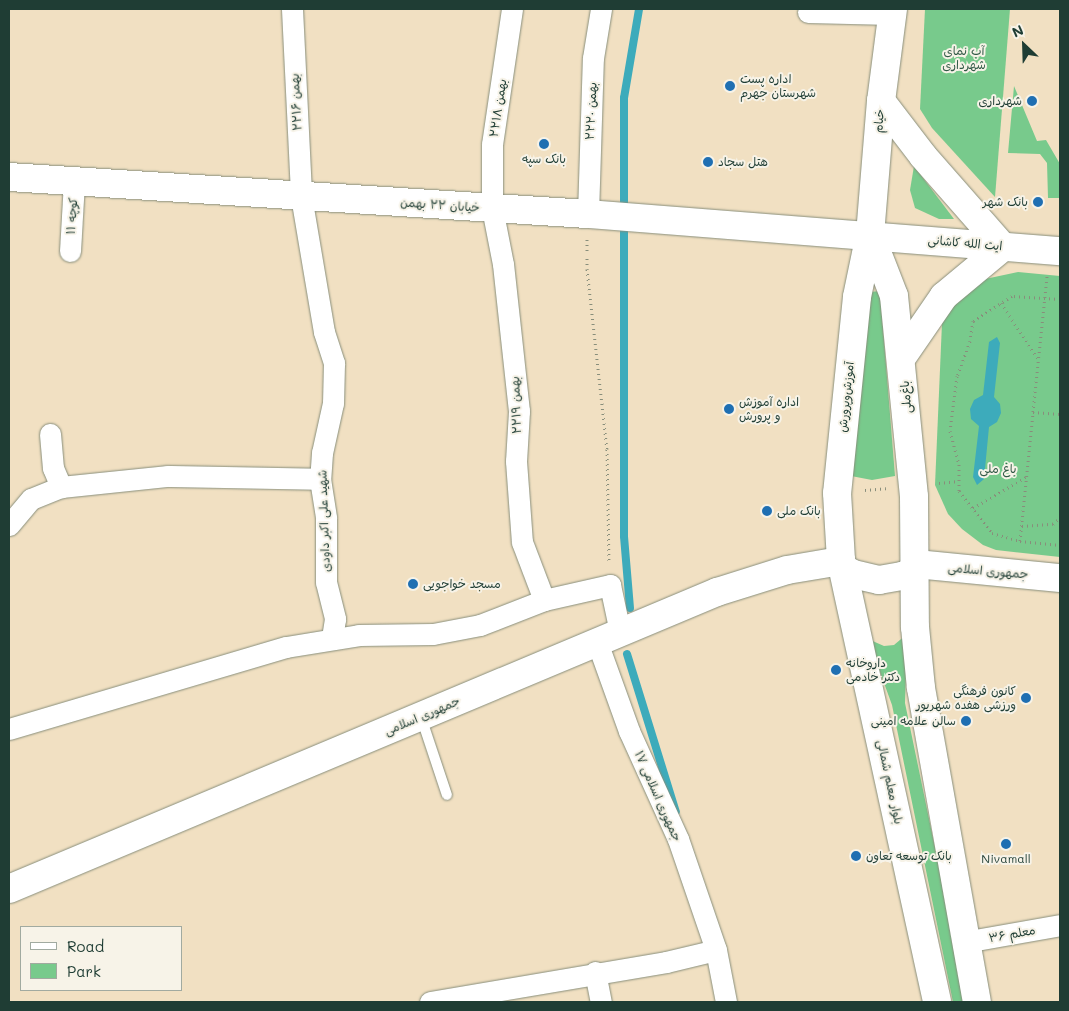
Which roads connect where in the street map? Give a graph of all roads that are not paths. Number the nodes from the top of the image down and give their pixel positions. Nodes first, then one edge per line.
1 (292, 9) edge
2 (512, 9) edge
3 (600, 9) edge
4 (808, 12) dead end
5 (892, 12) edge
6 (881, 100) junction
7 (9, 177) edge
8 (74, 182) junction
9 (301, 196) junction
10 (492, 208) junction
11 (588, 214) junction
12 (870, 234) junction
13 (1003, 247) junction
14 (70, 250) dead end
15 (1054, 263) edge
16 (894, 296) junction
17 (857, 298) junction
18 (902, 357) junction
19 (50, 434) dead end
20 (320, 479) junction
21 (61, 488) junction
22 (9, 525) edge
23 (840, 562) junction
24 (916, 564) junction
25 (1060, 578) edge
26 (544, 600) junction
27 (608, 637) junction
28 (332, 639) junction
29 (421, 716) junction
30 (9, 729) edge
31 (447, 795) dead end
32 (9, 889) edge
33 (1060, 926) edge
34 (964, 942) junction
35 (716, 950) junction
36 (595, 972) junction
37 (494, 997) edge
38 (430, 1002) edge
39 (601, 1002) edge
40 (726, 1002) edge
41 (937, 1002) edge
42 (977, 1002) edge

1 - 9 street, ۲۲بهمن ۱۶
2 - 10 street, ۲۲بهمن ۱۸
3 - 11 street, ۲۲بهمن ۲۰
4 - 5 street
5 - 6 main road, خیام
6 - 12 main road, خیام
6 - 13 main road
7 - 8 main road, خیابان ۲۲ بهمن
8 - 9 main road, خیابان ۲۲ بهمن
8 - 14 street, کوچه ۱۱
9 - 10 main road, خیابان ۲۲ بهمن
9 - 20 street, شهید علی اکبر داودی
10 - 11 main road, خیابان ۲۲ بهمن
10 - 26 street, ۲۲بهمن ۱۹
11 - 12 main road, خیابان ۲۲ بهمن
12 - 13 main road, ایت الله کاشانی
12 - 16 main road, باغ‌ملی
12 - 17 main road, آموزش‌و‌پرورش
13 - 15 main road, ایت الله کاشانی
13 - 18 main road
16 - 17 main road
16 - 18 main road, باغ‌ملی
17 - 23 main road, آموزش‌و‌پرورش
18 - 24 main road, باغ‌ملی
19 - 21 street
20 - 21 street
20 - 28 street, شهید علی اکبر داودی
21 - 22 street
23 - 24 main road
23 - 27 main road, جمهوری اسلامی
23 - 41 main road, بلوار معلم شمالی
24 - 25 main road, جمهوری اسلامی
24 - 34 main road
26 - 27 street, جمهوری اسلامی ۱۷
26 - 28 street
27 - 29 main road, جمهوری اسلامی
27 - 35 street, جمهوری اسلامی ۱۷
28 - 30 street
29 - 31 lane
29 - 32 main road, جمهوری اسلامی
33 - 34 street, معلم ۳۶
34 - 42 main road
35 - 36 street
35 - 40 street, جمهوری اسلامی ۱۷
36 - 37 street
36 - 39 street
37 - 38 street

